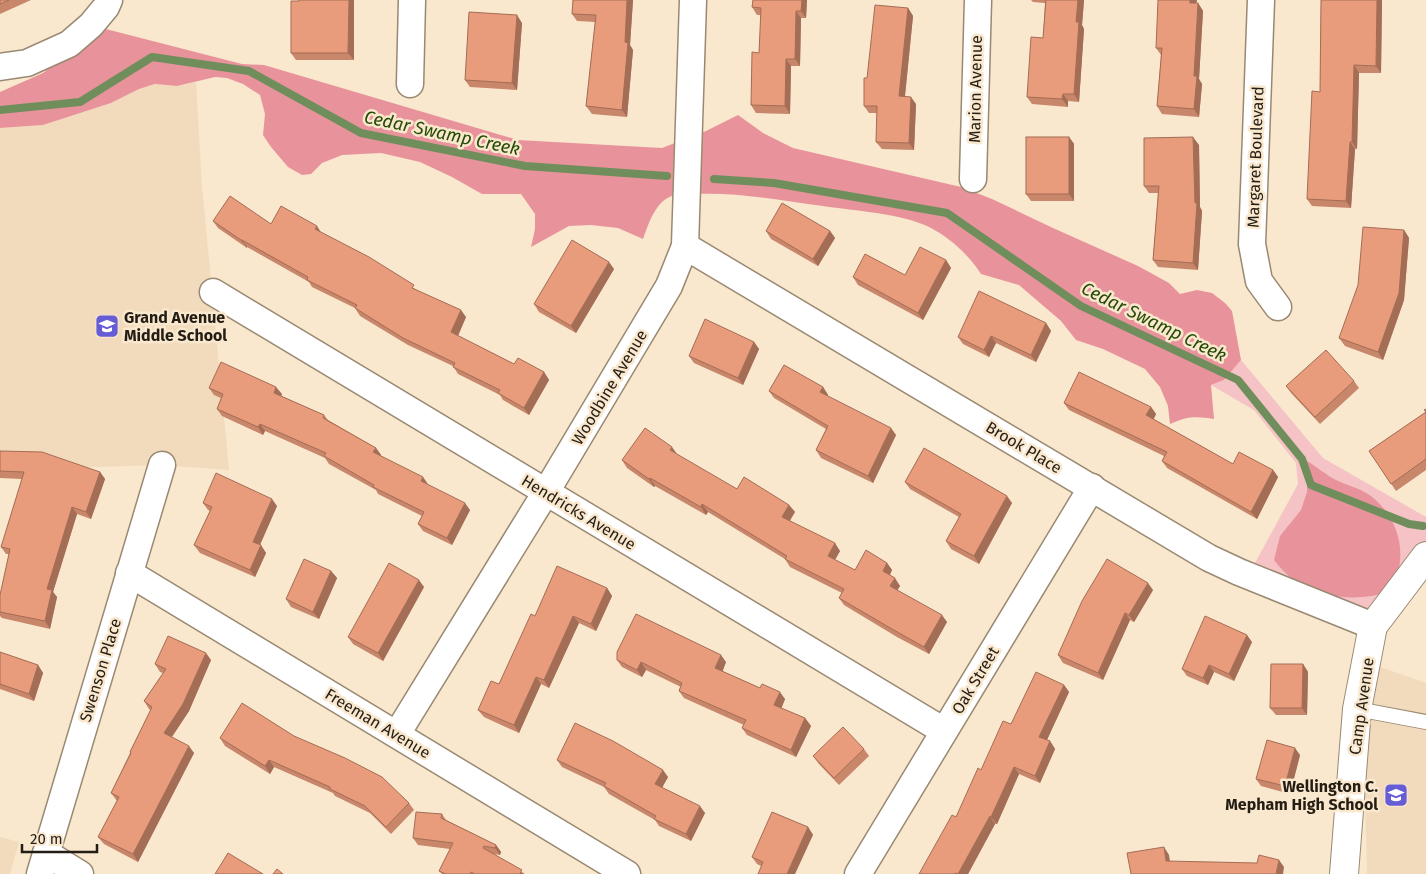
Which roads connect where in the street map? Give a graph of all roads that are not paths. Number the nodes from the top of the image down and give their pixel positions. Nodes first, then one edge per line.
1 (109, 0) edge
2 (412, 0) edge
3 (693, 0) edge
4 (978, 0) edge
5 (1261, 0) edge
6 (0, 67) edge
7 (410, 84) dead end
8 (973, 179) dead end
9 (685, 246) junction
10 (213, 292) dead end
11 (1278, 307) dead end
12 (162, 465) dead end
13 (1092, 487) junction
14 (546, 492) junction
15 (1426, 556) edge
16 (129, 573) junction
17 (1374, 626) junction
18 (1357, 709) junction
19 (1426, 722) edge
20 (944, 731) junction
21 (397, 734) junction
22 (43, 864) edge
23 (80, 874) edge
24 (627, 874) edge
25 (858, 874) edge
26 (1344, 874) edge

1 - 6 street
2 - 7 street
3 - 9 street, Woodbine Avenue
4 - 8 street, Marion Avenue
5 - 11 street, Margaret Boulevard
9 - 13 street, Brook Place
9 - 14 street, Woodbine Avenue
10 - 14 street, Hendricks Avenue
12 - 16 street, Swenson Place
13 - 17 street, Brook Place
13 - 20 street, Oak Street
14 - 20 street, Hendricks Avenue
14 - 21 street, Woodbine Avenue
15 - 17 street, Camp Avenue
16 - 21 street, Freeman Avenue
16 - 22 street, Swenson Place
17 - 18 street, Camp Avenue
18 - 19 lane
18 - 26 street, Camp Avenue
20 - 25 street, Oak Street
21 - 24 street, Freeman Avenue
22 - 23 street

